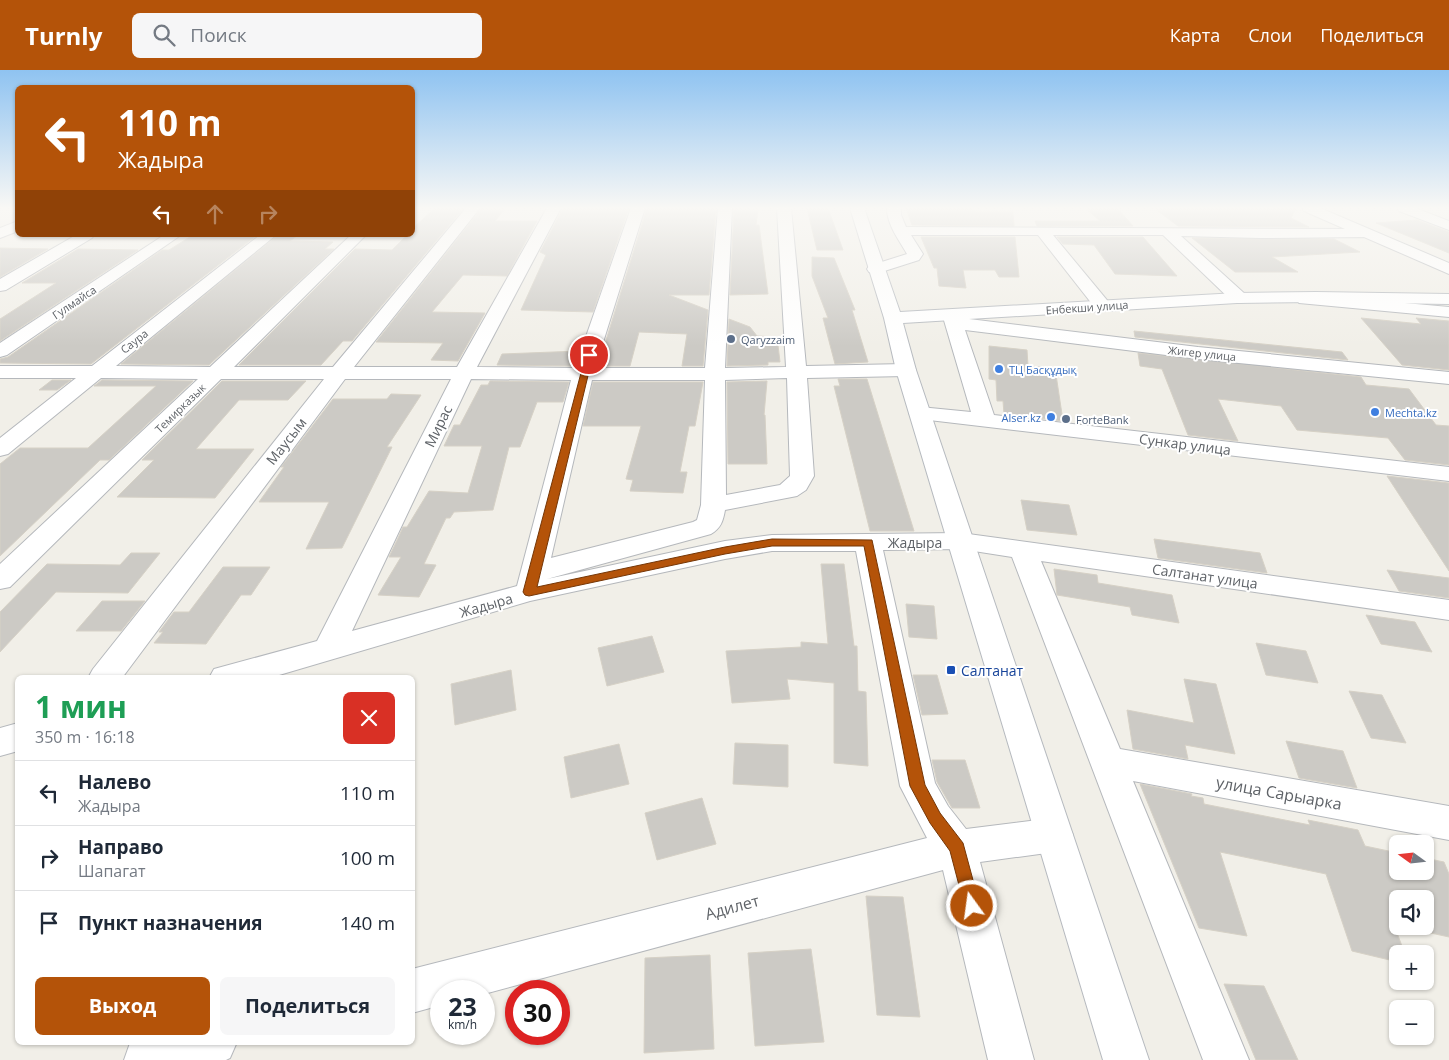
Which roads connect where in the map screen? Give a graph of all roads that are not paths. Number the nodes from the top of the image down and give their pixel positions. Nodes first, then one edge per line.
1 (54, 254) edge
2 (145, 254) edge
3 (244, 254) edge
4 (339, 254) edge
5 (435, 254) edge
6 (529, 254) edge
7 (623, 254) edge
8 (722, 254) edge
9 (787, 254) edge
10 (871, 254) edge
11 (915, 254) edge
12 (1061, 254) edge
13 (1192, 254) edge
14 (1414, 254) edge
15 (875, 269) junction
16 (1449, 269) edge
17 (0, 286) edge
18 (1281, 297) junction
19 (1239, 298) junction
20 (1449, 299) edge
21 (1102, 305) junction
22 (1449, 312) edge
23 (893, 318) junction
24 (954, 320) junction
25 (0, 351) edge
26 (906, 370) junction
27 (0, 372) edge
28 (95, 372) junction
29 (217, 372) junction
30 (796, 372) junction
31 (339, 373) junction
32 (464, 373) junction
33 (583, 374) junction
34 (716, 374) junction
35 (1449, 378) edge
36 (920, 413) junction
37 (985, 421) junction
38 (0, 448) edge
39 (1449, 474) edge
40 (714, 505) junction
41 (961, 541) junction
42 (868, 542) junction
43 (1023, 550) junction
44 (0, 580) edge
45 (532, 582) junction
46 (1449, 610) edge
47 (329, 647) junction
48 (106, 675) edge
49 (235, 675) edge
50 (15, 738) edge
51 (0, 742) edge
52 (1108, 762) junction
53 (1449, 823) edge
54 (1054, 835) junction
55 (957, 848) junction
56 (415, 990) edge
57 (203, 1045) edge
58 (147, 1060) edge
59 (1011, 1060) edge
60 (1126, 1060) edge
61 (1226, 1060) edge

1 - 17 street
2 - 25 street, Гулмайса
3 - 28 street, Саура
4 - 29 street, Темирказык
5 - 31 street, Маусым
6 - 32 street, Мирас
7 - 33 street
8 - 34 street
9 - 30 street
10 - 15 street
11 - 15 street
12 - 21 street
13 - 19 street
14 - 16 street
15 - 23 street
18 - 19 street, Енбекши улица
18 - 20 street, Енбекши улица
18 - 22 street, Енбекши улица
19 - 21 street, Енбекши улица
21 - 24 street, Енбекши улица
23 - 24 street, Енбекши улица
23 - 26 street
24 - 35 street, Жигер улица
24 - 37 street
26 - 30 street
26 - 36 street
27 - 28 street
28 - 29 street
28 - 38 street, Саура
29 - 31 street
29 - 44 street, Темирказык
30 - 34 street
30 - 40 street
31 - 32 street
31 - 48 street, Маусым
32 - 33 street
32 - 47 street, Мирас
33 - 34 street
33 - 45 street
34 - 40 street
36 - 37 street, Сункар улица
36 - 41 street
37 - 39 street, Сункар улица
40 - 45 street
41 - 42 street, Жадыра
41 - 43 street, Салтанат улица
41 - 54 street
42 - 45 street, Жадыра
42 - 55 street
43 - 46 street, Салтанат улица
43 - 52 street
45 - 47 street, Жадыра
47 - 49 street, Жадыра
50 - 51 street
52 - 53 street, улица Сарыарка
52 - 61 street
54 - 55 street, Адилет
54 - 60 street
55 - 56 street, Адилет
55 - 59 street
57 - 58 street

